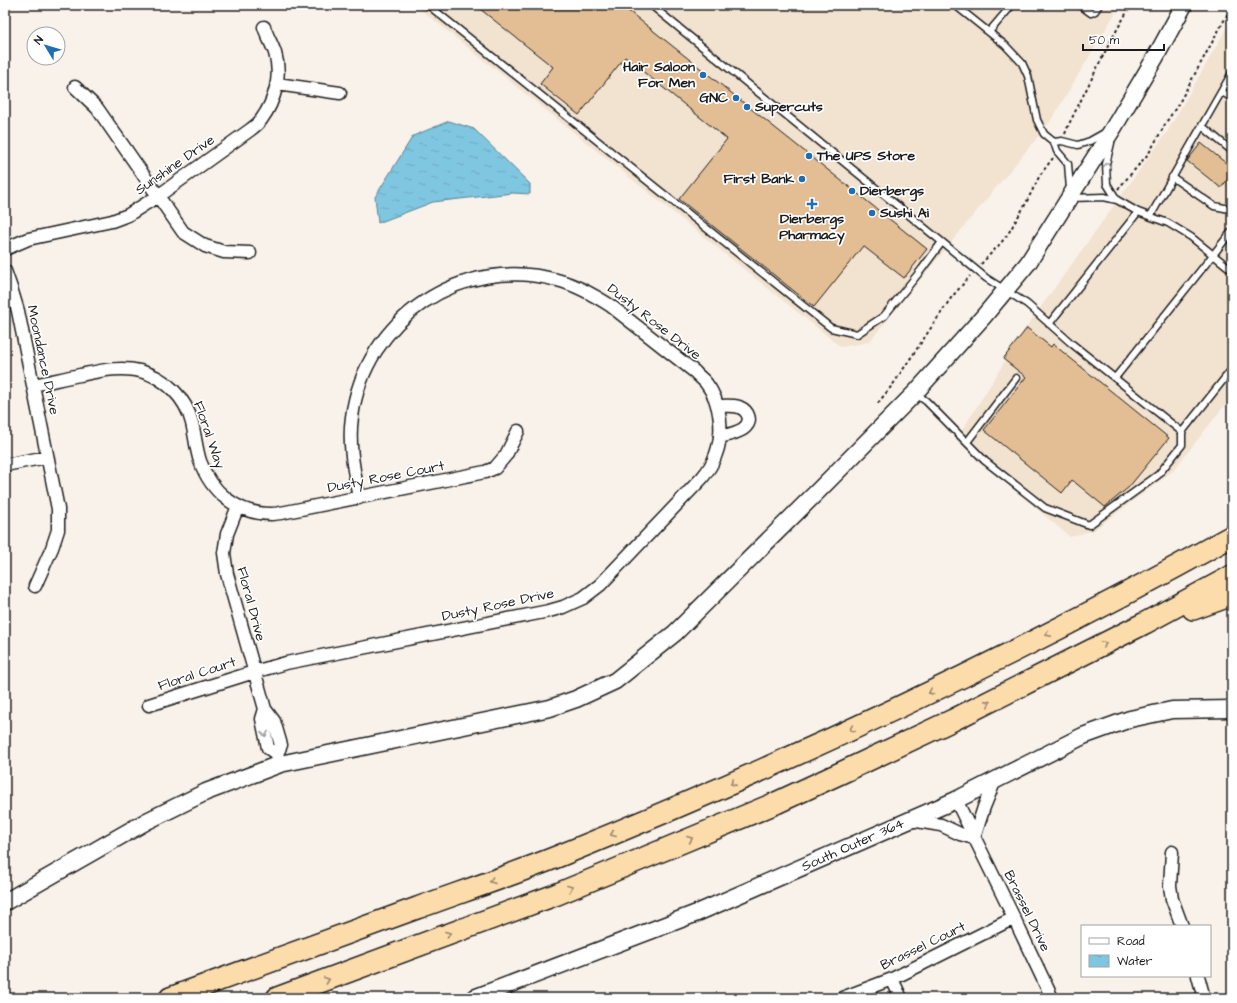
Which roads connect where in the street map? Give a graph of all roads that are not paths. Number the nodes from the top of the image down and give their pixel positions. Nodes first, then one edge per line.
1 (651, 5) edge
2 (955, 5) edge
3 (1012, 5) edge
4 (1080, 5) edge
5 (1099, 5) edge
6 (1184, 5) edge
7 (432, 6) edge
8 (264, 27) dead end
9 (990, 32) junction
10 (1232, 73) edge
11 (276, 84) junction
12 (75, 87) dead end
13 (1222, 92) junction
14 (340, 93) dead end
15 (1232, 98) edge
16 (1202, 126) junction
17 (1114, 127) junction
18 (1054, 142) junction
19 (1232, 151) edge
20 (1172, 177) junction
21 (158, 196) junction
22 (1071, 198) junction
23 (1117, 200) junction
24 (1232, 206) edge
25 (1138, 212) junction
26 (1151, 215) junction
27 (1232, 231) edge
28 (942, 242) junction
29 (5, 249) edge
30 (250, 253) dead end
31 (1213, 255) junction
32 (1232, 270) edge
33 (5, 271) edge
34 (1005, 290) junction
35 (1049, 324) junction
36 (1232, 369) edge
37 (1016, 378) dead end
38 (1115, 378) junction
39 (33, 385) junction
40 (915, 393) junction
41 (717, 406) junction
42 (518, 431) dead end
43 (1182, 432) junction
44 (720, 437) junction
45 (967, 442) junction
46 (47, 457) junction
47 (5, 465) edge
48 (359, 498) junction
49 (238, 506) junction
50 (1232, 520) edge
51 (1232, 536) edge
52 (1232, 576) edge
53 (35, 586) dead end
54 (1232, 595) edge
55 (1082, 616) junction
56 (1145, 623) junction
57 (254, 672) junction
58 (149, 705) dead end
59 (1232, 709) edge
60 (278, 759) junction
61 (995, 780) junction
62 (956, 800) junction
63 (911, 820) junction
64 (974, 838) junction
65 (1172, 852) dead end
66 (5, 902) edge
67 (1014, 918) junction
68 (1182, 925) edge
69 (1198, 977) edge
70 (892, 979) junction
71 (170, 998) edge
72 (277, 998) edge
73 (474, 998) edge
74 (842, 998) edge
75 (901, 998) edge
76 (1052, 998) edge
77 (1204, 998) edge

1 - 28 lane
2 - 9 lane
3 - 9 lane
4 - 5 lane
6 - 17 main road
7 - 28 lane
8 - 11 street, Sunshine Drive
9 - 18 lane
10 - 13 lane
11 - 14 street
11 - 21 street, Sunshine Drive
12 - 21 street
13 - 15 lane
13 - 16 lane
16 - 19 lane
16 - 20 lane
17 - 18 lane
17 - 22 main road
23 -> 17 lane
18 - 22 lane
20 - 24 lane
20 - 26 lane
21 - 29 street, Sunshine Drive
21 - 30 street
22 - 23 lane
22 - 34 main road
23 - 25 lane
25 - 26 lane
25 - 35 lane
26 - 31 lane
27 - 31 lane
28 - 34 lane
31 - 32 lane
31 - 38 lane
33 - 39 street, Moondance Drive
34 - 35 lane
34 - 40 main road
35 - 38 lane
36 - 43 lane
37 - 45 lane
38 - 43 lane
39 - 46 street, Moondance Drive
39 - 49 street, Floral Way
40 - 45 lane
40 - 60 main road
41 - 44 street, Dusty Rose Drive
41 - 44 street
41 - 48 street, Dusty Rose Drive
42 - 48 street, Dusty Rose Court
43 - 45 lane
44 - 57 street, Dusty Rose Drive
46 - 47 street
46 - 53 street, Moondance Drive
48 - 49 street, Dusty Rose Court
49 - 57 street, Floral Drive
50 - 55 highway
51 - 55 highway
52 - 56 highway
54 - 56 highway
55 -> 71 highway
72 -> 56 highway
57 - 58 street, Floral Court
57 - 60 street, Floral Drive
59 - 61 main road, South Outer 364
60 - 66 main road
61 - 62 main road, South Outer 364
61 - 64 street
62 - 63 main road, South Outer 364
62 - 64 street, Brassel Drive
63 - 64 street
63 - 73 main road, South Outer 364
64 - 67 street, Brassel Drive
65 - 68 street
67 - 70 street, Brassel Court
67 - 76 street, Brassel Drive
69 - 77 street
70 - 74 street, Brassel Court
70 - 75 street

